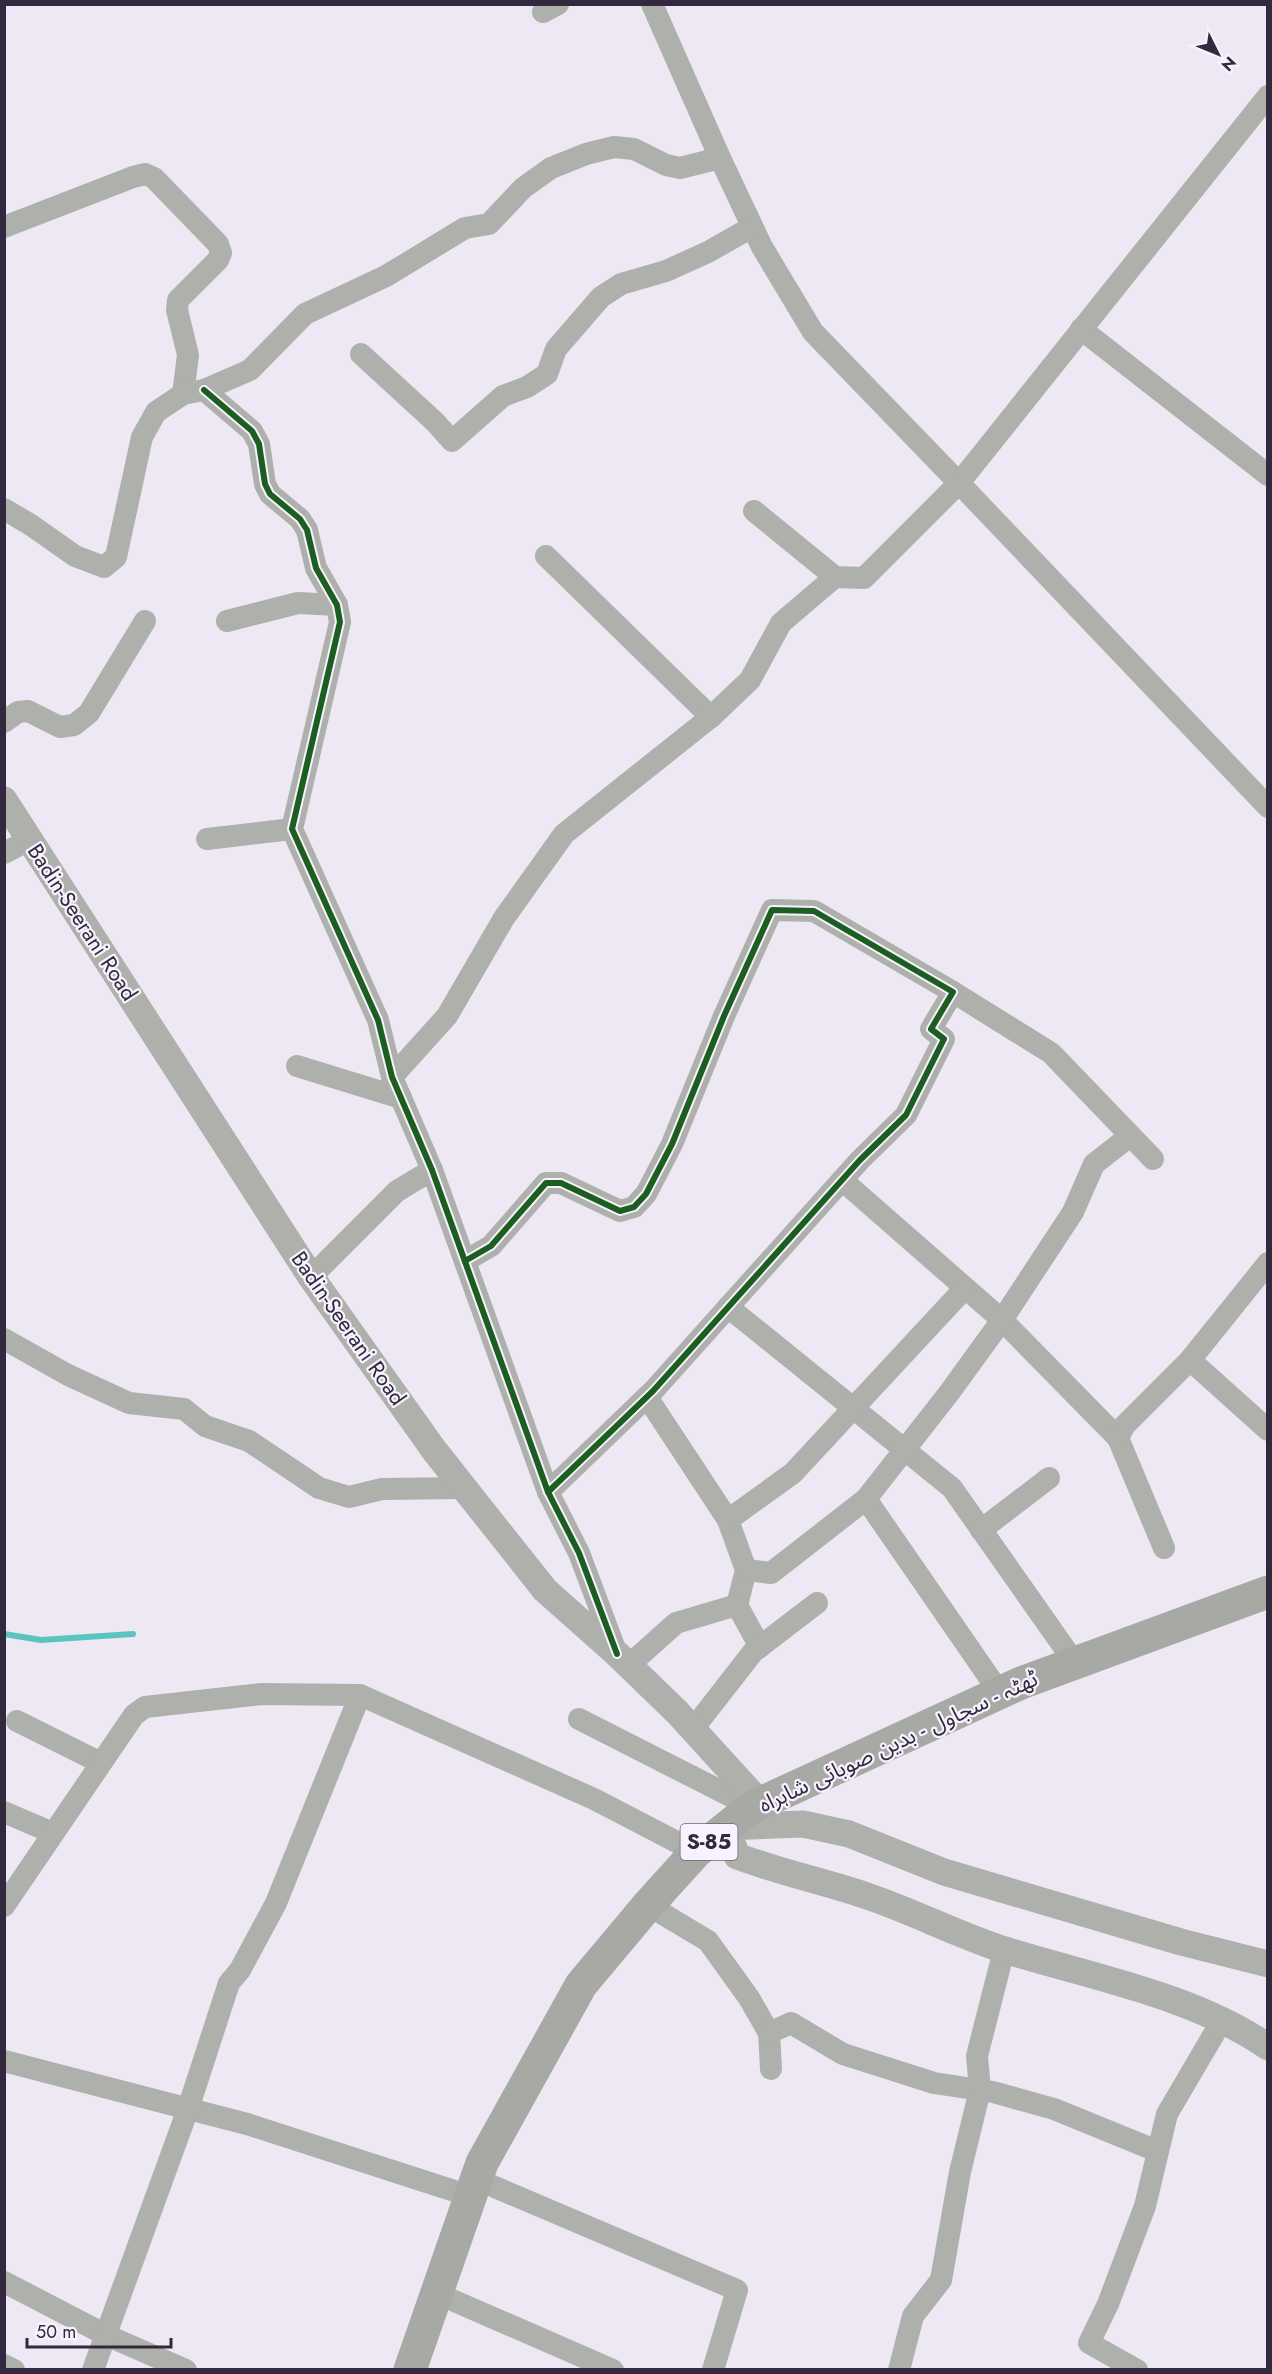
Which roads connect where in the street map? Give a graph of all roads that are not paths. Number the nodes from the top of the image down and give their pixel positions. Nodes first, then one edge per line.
1 (652, 4) edge
2 (1268, 96) edge
3 (720, 158) junction
4 (4, 227) edge
5 (752, 227) junction
6 (1081, 329) junction
7 (361, 354) dead end
8 (194, 392) junction
9 (1268, 474) edge
10 (959, 483) junction
11 (4, 509) edge
12 (754, 511) dead end
13 (546, 556) dead end
14 (835, 577) junction
15 (337, 605) junction
16 (146, 621) dead end
17 (227, 621) dead end
18 (711, 717) junction
19 (4, 722) edge
20 (4, 800) edge
21 (1268, 807) edge
22 (292, 829) junction
23 (207, 839) dead end
24 (29, 840) junction
25 (4, 853) edge
26 (953, 992) junction
27 (297, 1066) dead end
28 (392, 1077) junction
29 (401, 1098) junction
30 (1130, 1136) junction
31 (1153, 1160) dead end
32 (432, 1170) junction
33 (842, 1180) junction
34 (465, 1261) junction
35 (1268, 1263) edge
36 (311, 1277) junction
37 (965, 1288) junction
38 (728, 1308) junction
39 (1002, 1320) junction
40 (4, 1338) edge
41 (1190, 1360) junction
42 (647, 1397) junction
43 (852, 1408) junction
44 (1268, 1430) edge
45 (1118, 1438) junction
46 (905, 1450) junction
47 (1048, 1478) dead end
48 (465, 1488) junction
49 (548, 1492) junction
50 (866, 1499) junction
51 (728, 1520) junction
52 (981, 1530) junction
53 (1164, 1548) dead end
54 (746, 1570) junction
55 (1268, 1592) edge
56 (817, 1603) dead end
57 (737, 1605) junction
58 (760, 1647) junction
59 (622, 1660) junction
60 (1076, 1663) junction
61 (1000, 1693) junction
62 (360, 1695) junction
63 (579, 1719) dead end
64 (17, 1721) dead end
65 (693, 1729) junction
66 (101, 1763) junction
67 (756, 1805) junction
68 (4, 1812) edge
69 (726, 1827) junction
70 (53, 1833) junction
71 (696, 1852) junction
72 (648, 1905) junction
73 (4, 1906) edge
74 (1004, 1950) junction
75 (1268, 1964) edge
76 (1221, 2022) junction
77 (769, 2033) junction
78 (1268, 2048) edge
79 (4, 2061) edge
80 (771, 2068) dead end
81 (980, 2090) junction
82 (188, 2109) junction
83 (1157, 2151) junction
84 (473, 2187) junction
85 (4, 2282) edge
86 (436, 2294) junction
87 (106, 2336) junction
88 (4, 2365) edge
89 (14, 2370) edge
90 (93, 2370) edge
91 (186, 2370) edge
92 (410, 2370) edge
93 (613, 2370) edge
94 (713, 2370) edge
95 (899, 2370) edge
96 (1137, 2370) edge

1 - 3 street
2 - 6 street
3 - 5 street
3 - 8 street
4 - 8 street
5 - 7 street
5 - 10 street
6 - 9 street
6 - 10 street
8 - 11 street
8 - 15 street
10 - 14 street
10 - 21 street
12 - 14 street
13 - 18 street
14 - 18 street
15 - 17 street
15 - 22 street
16 - 19 street
18 - 28 street
20 - 24 street, Badin-Seerani Road
22 - 23 street
22 - 28 street
24 - 25 street
24 - 36 street, Badin-Seerani Road
26 - 30 street
26 - 33 street
26 - 34 street
27 - 29 street
28 - 29 street
29 - 32 street
30 - 31 street
30 - 39 street
32 - 34 street
32 - 36 street
33 - 37 street
33 - 38 street
34 - 49 street
35 - 41 street
36 - 48 street, Badin-Seerani Road
37 - 39 street
37 - 43 street
38 - 42 street
38 - 43 street
39 - 45 street
39 - 46 street
40 - 48 street
41 - 44 street
41 - 45 street
42 - 49 street
42 - 51 street
43 - 46 street
43 - 51 street
45 - 53 street
46 - 50 street
46 - 52 street
47 - 52 street
48 - 59 street, Badin-Seerani Road
49 - 59 street
50 - 54 street
50 - 61 street
51 - 54 street
52 - 60 street
54 - 57 street
55 - 60 main road, ٹھٹہ - سجاول - بدین صوبائی شاہراہ / S-85
56 - 58 street
57 - 58 street
57 - 59 street
58 - 65 street
59 - 65 street, Badin-Seerani Road
60 - 61 main road, ٹھٹہ - سجاول - بدین صوبائی شاہراہ / S-85
61 - 67 main road, ٹھٹہ - سجاول - بدین صوبائی شاہراہ / S-85
62 - 66 street
62 - 71 street
62 - 82 street
63 - 67 street
64 - 66 street
65 - 67 street, Badin-Seerani Road
66 - 70 street
67 - 69 main road, ٹھٹہ - سجاول - بدین صوبائی شاہراہ / S-85
68 - 70 street
69 - 71 main road, ٹھٹہ - سجاول - بدین صوبائی شاہراہ / S-85
69 - 74 street
69 - 75 street
70 - 73 street
71 - 72 main road, ٹھٹہ - سجاول - بدین صوبائی شاہراہ / S-85
72 - 77 street
72 - 84 main road, ٹھٹہ - سجاول - بدین صوبائی شاہراہ / S-85
74 - 76 street
74 - 81 street
76 - 78 street
76 - 83 street
77 - 80 street
77 - 81 street
79 - 82 street
81 - 83 street
81 - 95 street
82 - 84 street
82 - 87 street
83 - 96 street
84 - 86 main road, ٹھٹہ - سجاول - بدین صوبائی شاہراہ / S-85
84 - 94 street
85 - 87 street
86 - 92 main road, ٹھٹہ - سجاول - بدین صوبائی شاہراہ / S-85
86 - 93 street
87 - 90 street
87 - 91 street
88 - 89 street

